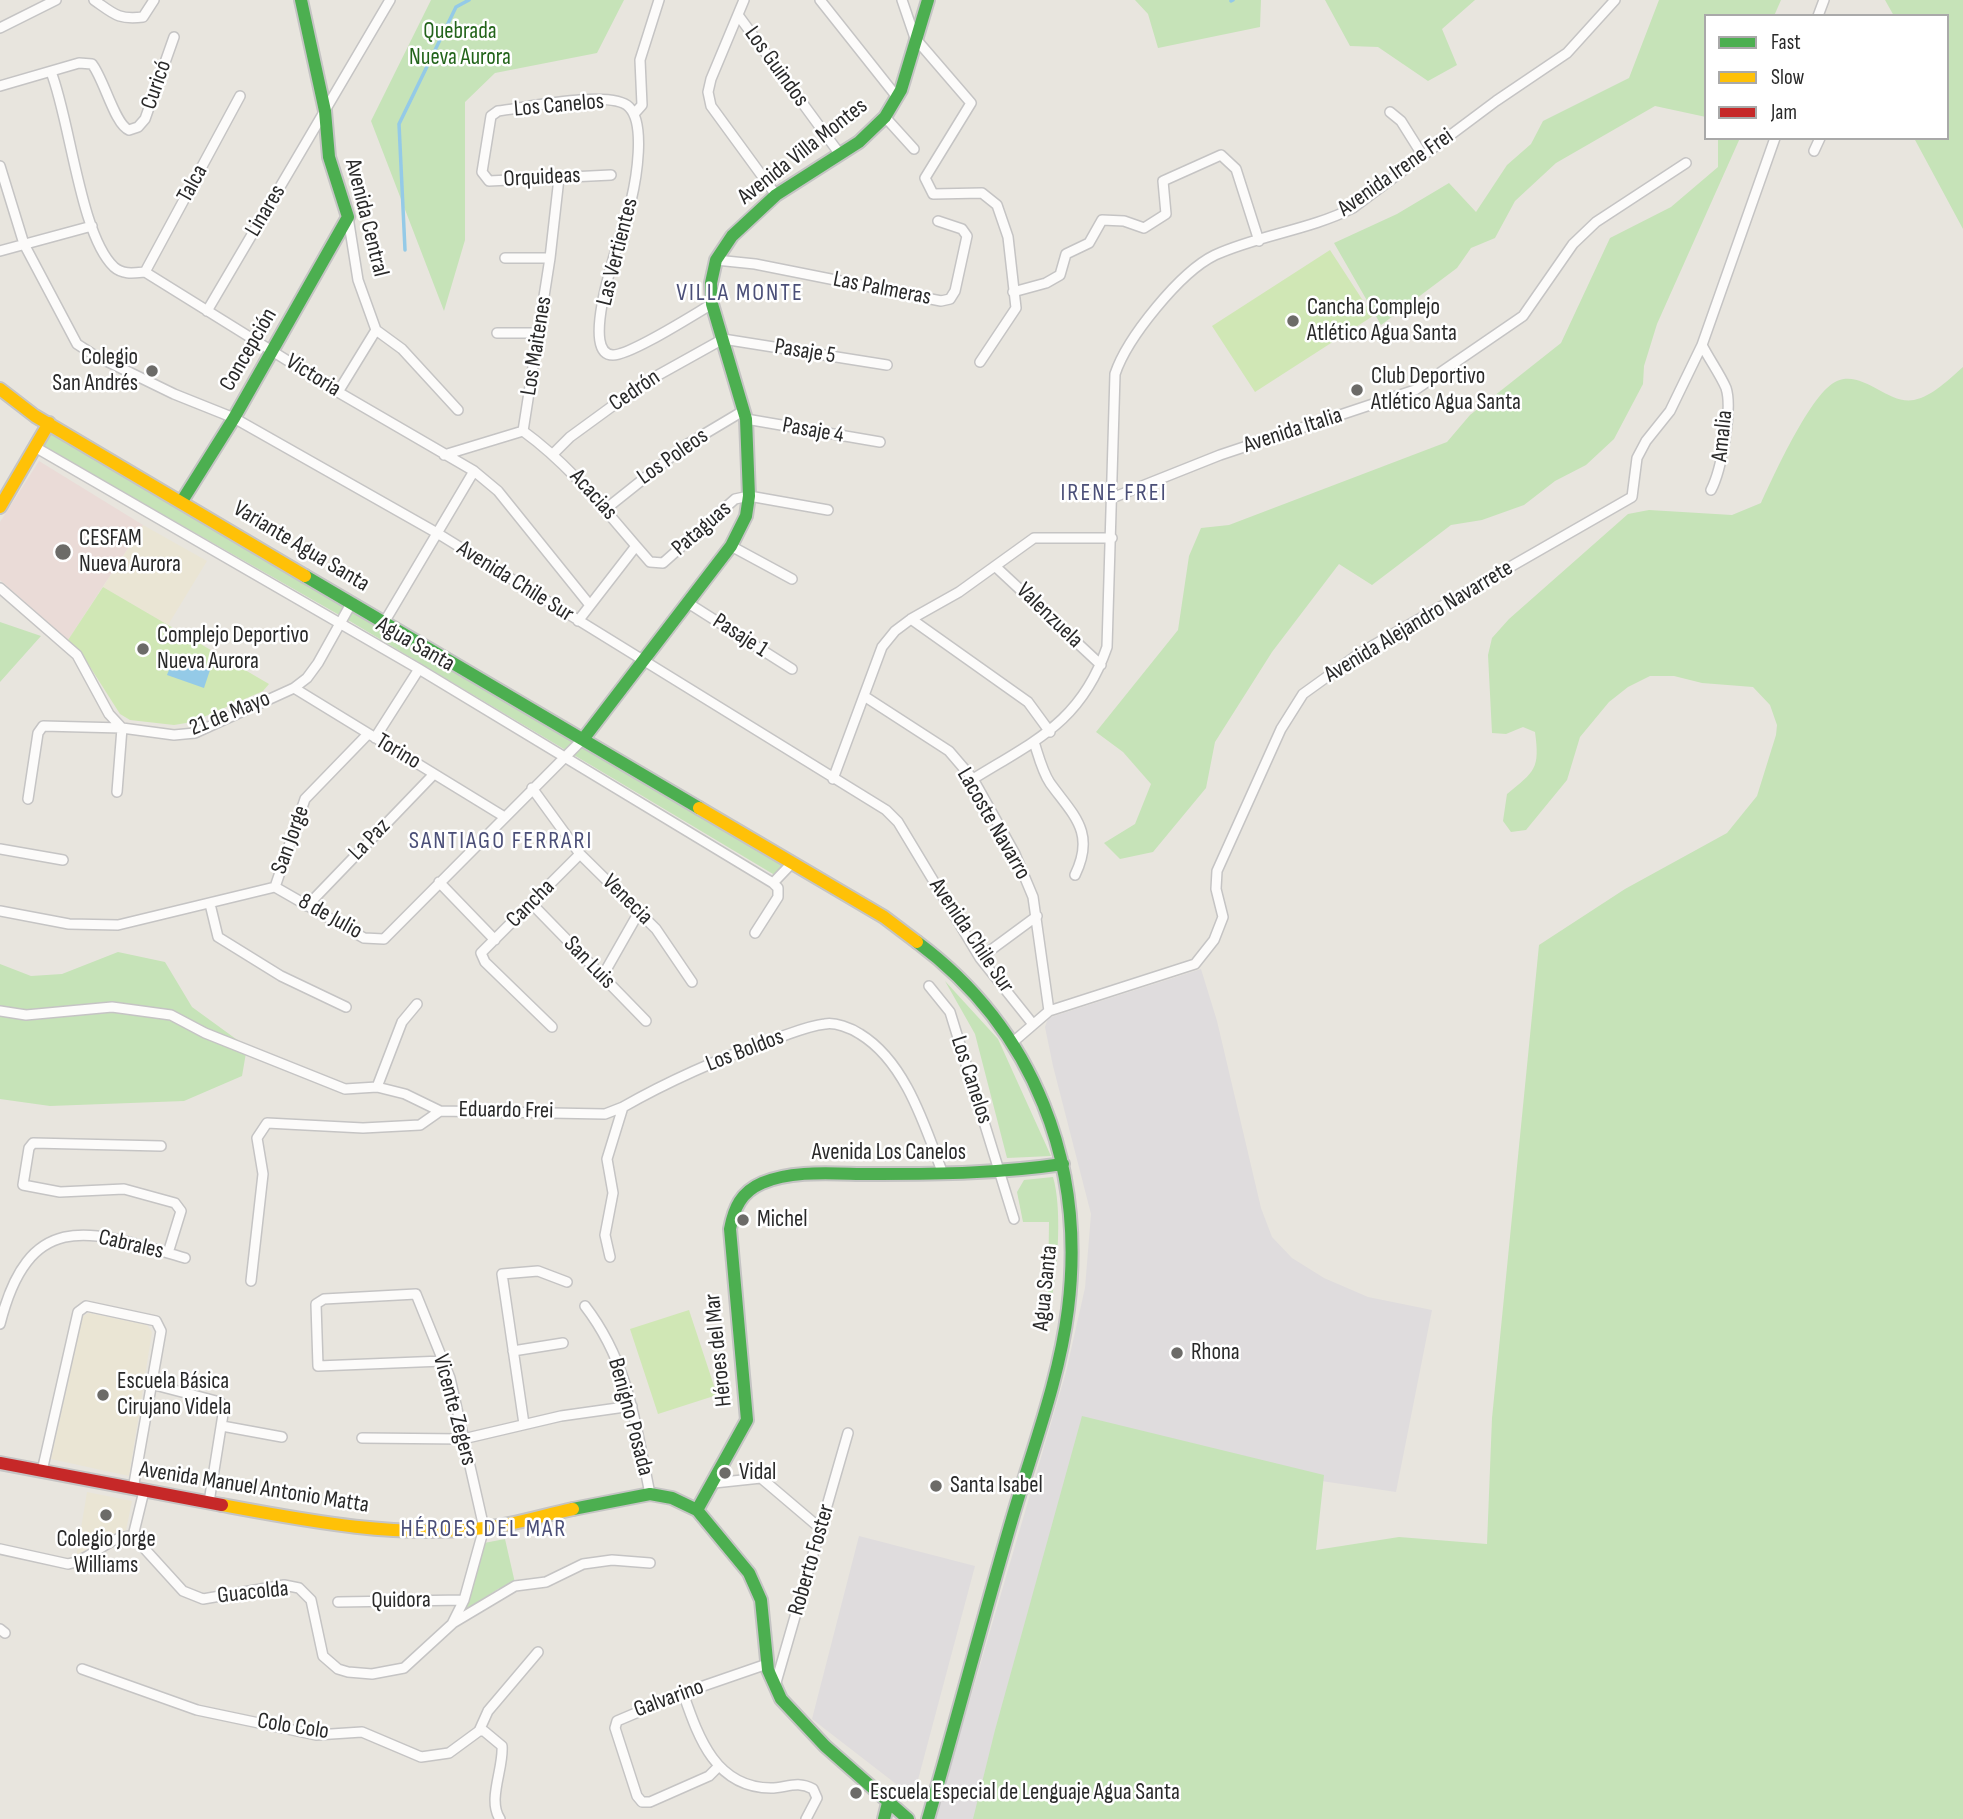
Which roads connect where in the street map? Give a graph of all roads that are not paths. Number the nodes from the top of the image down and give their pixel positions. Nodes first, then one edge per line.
1 (56, 0) edge
2 (94, 0) edge
3 (301, 0) edge
4 (390, 0) edge
5 (659, 0) edge
6 (744, 0) edge
7 (820, 0) edge
8 (902, 0) edge
9 (928, 0) edge
10 (1615, 0) edge
11 (151, 3) edge
12 (738, 15) junction
13 (0, 28) edge
14 (174, 37) dead end
15 (915, 38) junction
16 (51, 72) junction
17 (0, 86) edge
18 (240, 96) dead end
19 (897, 97) junction
20 (325, 111) junction
21 (1390, 112) dead end
22 (634, 114) junction
23 (885, 117) junction
24 (488, 126) joint
25 (1773, 140) edge
26 (1818, 140) edge
27 (914, 149) dead end
28 (1814, 151) dead end
29 (839, 153) junction
30 (1423, 156) junction
31 (1686, 163) dead end
32 (0, 166) edge
33 (611, 175) dead end
34 (559, 178) junction
35 (776, 195) junction
36 (348, 217) junction
37 (938, 221) dead end
38 (92, 226) junction
39 (1259, 241) junction
40 (24, 244) junction
41 (0, 251) edge
42 (505, 258) dead end
43 (550, 258) junction
44 (716, 260) junction
45 (145, 272) junction
46 (1013, 292) junction
47 (712, 304) junction
48 (206, 311) junction
49 (376, 330) junction
50 (497, 333) dead end
51 (539, 333) junction
52 (723, 339) junction
53 (1702, 345) junction
54 (273, 350) junction
55 (980, 362) dead end
56 (887, 365) dead end
57 (0, 388) edge
58 (338, 392) junction
59 (458, 410) dead end
60 (745, 415) junction
61 (234, 418) junction
62 (49, 423) junction
63 (523, 431) junction
64 (880, 442) dead end
65 (35, 447) junction
66 (554, 453) junction
67 (444, 455) junction
68 (474, 471) junction
69 (1711, 490) dead end
70 (749, 496) junction
71 (1112, 498) junction
72 (182, 501) junction
73 (0, 507) edge
74 (607, 508) junction
75 (828, 510) dead end
76 (437, 534) junction
77 (1112, 538) junction
78 (636, 546) junction
79 (731, 546) junction
80 (656, 565) joint
81 (997, 568) junction
82 (792, 579) dead end
83 (0, 588) edge
84 (352, 601) junction
85 (688, 603) junction
86 (589, 604) junction
87 (911, 619) junction
88 (385, 621) junction
89 (578, 621) junction
90 (339, 626) junction
91 (641, 660) junction
92 (1101, 665) junction
93 (419, 669) junction
94 (792, 669) dead end
95 (294, 688) junction
96 (864, 696) junction
97 (122, 728) junction
98 (1050, 732) junction
99 (372, 736) junction
100 (584, 738) junction
101 (1034, 742) junction
102 (563, 756) junction
103 (434, 774) junction
104 (833, 779) junction
105 (973, 779) junction
106 (532, 788) junction
107 (117, 792) dead end
108 (28, 799) dead end
109 (503, 816) junction
110 (0, 849) edge
111 (580, 854) junction
112 (63, 860) dead end
113 (793, 862) junction
114 (1075, 875) dead end
115 (439, 883) junction
116 (773, 883) junction
117 (275, 887) junction
118 (210, 904) junction
119 (532, 904) junction
120 (307, 905) junction
121 (0, 911) edge
122 (639, 912) junction
123 (1037, 916) junction
124 (755, 933) dead end
125 (495, 940) junction
126 (980, 958) junction
127 (602, 976) junction
128 (692, 982) dead end
129 (929, 986) dead end
130 (417, 1004) dead end
131 (346, 1007) dead end
132 (0, 1011) edge
133 (1049, 1011) junction
134 (646, 1021) dead end
135 (1032, 1023) junction
136 (552, 1027) dead end
137 (1013, 1042) junction
138 (377, 1087) junction
139 (623, 1107) junction
140 (440, 1111) junction
141 (161, 1146) dead end
142 (1063, 1164) junction
143 (943, 1174) junction
144 (1001, 1174) junction
145 (732, 1214) joint
146 (1014, 1219) dead end
147 (168, 1253) junction
148 (610, 1256) dead end
149 (185, 1258) dead end
150 (251, 1280) dead end
151 (567, 1282) dead end
152 (4, 1288) edge
153 (585, 1306) dead end
154 (0, 1324) edge
155 (563, 1343) dead end
156 (513, 1351) junction
157 (443, 1361) junction
158 (151, 1384) junction
159 (632, 1406) junction
160 (524, 1424) junction
161 (222, 1426) junction
162 (848, 1433) dead end
163 (282, 1437) dead end
164 (362, 1438) dead end
165 (463, 1439) junction
166 (0, 1463) edge
167 (42, 1471) junction
168 (714, 1483) junction
169 (139, 1490) junction
170 (650, 1494) junction
171 (209, 1502) junction
172 (697, 1510) junction
173 (484, 1528) junction
174 (821, 1529) junction
175 (132, 1535) junction
176 (0, 1549) edge
177 (650, 1563) dead end
178 (464, 1600) junction
179 (338, 1602) dead end
180 (452, 1624) junction
181 (538, 1652) dead end
182 (767, 1664) junction
183 (82, 1669) dead end
184 (775, 1688) junction
185 (683, 1693) junction
186 (479, 1731) junction
187 (718, 1767) junction
188 (888, 1802) junction
189 (500, 1819) edge
190 (806, 1819) edge
191 (884, 1819) edge
192 (908, 1819) edge
193 (928, 1819) edge

1 - 13 street
2 - 11 street
3 - 20 main road, Avenida Central
4 - 20 street, Linares
5 - 22 street
6 - 12 street
7 - 19 street
8 - 15 street
9 - 15 main road, Avenida Villa Montes
10 - 30 street, Avenida Irene Frei
12 - 29 street, Los Guindos
12 - 35 street
14 - 16 street, Curicó
15 - 19 main road, Avenida Villa Montes
15 - 46 street
16 - 17 street
16 - 38 street, Victoria
18 - 45 street, Talca
19 - 23 main road, Avenida Villa Montes
20 - 36 main road, Avenida Central
20 - 48 street, Linares
21 - 30 street
22 - 24 street, Los Canelos
22 - 47 street, Las Vertientes
23 - 27 street
23 - 29 main road, Avenida Villa Montes
24 - 34 street, Orquideas
25 - 53 street, Avenida Alejandro Navarrete
26 - 28 street
29 - 35 main road, Avenida Villa Montes
30 - 39 street, Avenida Irene Frei
31 - 71 street, Avenida Italia
32 - 40 street, Avenida Chile Sur
33 - 34 street, Orquideas
34 - 43 street, Los Maitenes
35 - 44 main road, Avenida Villa Montes
36 - 49 street, Avenida Central
36 - 54 main road, Concepción
37 - 44 street, Las Palmeras
38 - 40 street
38 - 45 street, Victoria
39 - 46 street
39 - 71 street, Avenida Irene Frei
40 - 41 street
40 - 61 street, Avenida Chile Sur
42 - 43 street
43 - 51 street, Los Maitenes
44 - 47 main road, Avenida Villa Montes
45 - 48 street, Victoria
46 - 55 street
47 - 52 main road, Avenida Villa Montes
48 - 54 street, Victoria
49 - 58 street
49 - 59 street
50 - 51 street
51 - 63 street, Los Maitenes
52 - 56 street, Pasaje 5
52 - 60 main road, Avenida Villa Montes
52 - 66 street, Cedrón
53 - 69 street, Amalia
53 - 133 street, Avenida Alejandro Navarrete
54 - 58 street, Victoria
54 - 61 main road, Concepción
57 - 62 main road, Variante Agua Santa
58 - 67 street, Victoria
60 - 64 street, Pasaje 4
60 - 70 main road, Avenida Villa Montes
60 - 74 street, Los Poleos
61 - 72 main road, Concepción
61 - 76 street, Avenida Chile Sur
62 - 65 main road
62 - 72 main road, Variante Agua Santa
63 - 66 street, Acacias
63 - 67 street
65 - 73 main road
65 - 90 street, Agua Santa
66 - 74 street, Acacias
67 - 68 street, Victoria
68 - 76 street
68 - 86 street, Victoria
70 - 75 street
70 - 79 main road, Avenida Villa Montes
70 - 80 street, Pataguas
71 - 77 street, Avenida Irene Frei
72 - 84 main road, Variante Agua Santa
74 - 78 street, Acacias
76 - 88 street
76 - 89 street, Avenida Chile Sur
77 - 81 street
77 - 92 street, Avenida Irene Frei
78 - 80 street, Acacias
78 - 86 street
79 - 82 street
79 - 85 main road, Avenida Villa Montes
81 - 87 street
81 - 92 street, Valenzuela
83 - 97 street
84 - 88 main road, Variante Agua Santa
84 - 90 street, 21 de Mayo
85 - 91 main road, Avenida Villa Montes
85 - 94 street, Pasaje 1
86 - 89 street
87 - 96 street
87 - 98 street
88 - 100 main road, Variante Agua Santa
89 - 91 street, Avenida Chile Sur
90 - 93 street, Agua Santa
90 - 95 street, 21 de Mayo
91 - 100 main road, Avenida Villa Montes
91 - 104 street, Avenida Chile Sur
92 - 98 street, Avenida Irene Frei
93 - 99 street, San Jorge
93 - 102 street, Agua Santa
95 - 97 street, 21 de Mayo
95 - 99 street, Torino
96 - 104 street
96 - 105 street, Lacoste Navarro
97 - 107 street
97 - 108 street, 21 de Mayo
98 - 101 street, Avenida Irene Frei
99 - 103 street, Torino
99 - 117 street, San Jorge
100 - 102 street, 8 de Julio
100 - 113 main road, Agua Santa
101 - 105 street, Avenida Irene Frei
101 - 114 street
102 - 106 street, 8 de Julio
102 - 116 street, Agua Santa
103 - 109 street, Torino
103 - 120 street, La Paz
104 - 126 street, Avenida Chile Sur
105 - 123 street, Lacoste Navarro
106 - 109 street, 8 de Julio
106 - 111 street, Venecia
109 - 115 street, 8 de Julio
110 - 112 street
111 - 119 street, Cancha
111 - 122 street, Venecia
113 - 116 street
113 - 137 main road, Agua Santa
115 - 120 street, 8 de Julio
115 - 125 street
116 - 124 street
117 - 118 street, 8 de Julio
117 - 120 street, 8 de Julio
118 - 121 street, 8 de Julio
118 - 131 street
119 - 125 street, Cancha
119 - 127 street, San Luis
122 - 127 street
122 - 128 street, Venecia
123 - 126 street
123 - 133 street, Lacoste Navarro
125 - 136 street, Cancha
126 - 135 street, Avenida Chile Sur
127 - 134 street, San Luis
129 - 144 street, Los Canelos
130 - 138 street
132 - 138 street
133 - 135 street, Avenida Alejandro Navarrete
135 - 137 street, Avenida Alejandro Navarrete
137 - 142 main road, Agua Santa
138 - 140 street
139 - 140 street, Eduardo Frei
139 - 143 street, Los Boldos
139 - 148 street
140 - 150 street, Eduardo Frei
141 - 147 street
142 - 144 main road, Avenida Los Canelos
142 - 193 main road, Agua Santa
143 - 144 main road, Avenida Los Canelos
143 - 145 main road, Avenida Los Canelos
144 - 146 street, Los Canelos
145 - 168 main road, Héroes del Mar
147 - 149 street, Cabrales
147 - 152 street, Cabrales
151 - 156 street
152 - 154 street, Cabrales
153 - 159 street, Benigno Posada
155 - 156 street
156 - 160 street
157 - 157 street, Vicente Zegers
157 - 165 street, Vicente Zegers
158 - 161 street
158 - 167 street
158 - 169 street
159 - 160 street
159 - 170 street, Benigno Posada
160 - 165 street
161 - 163 street
161 - 171 street
162 - 174 street, Roberto Foster
164 - 165 street
165 - 173 street, Vicente Zegers
166 - 167 main road, Avenida Manuel Antonio Matta
167 - 169 main road, Avenida Manuel Antonio Matta
168 - 172 main road, Héroes del Mar
168 - 174 street
169 - 171 main road, Avenida Manuel Antonio Matta
169 - 175 street
170 - 172 main road, Avenida Manuel Antonio Matta
170 - 173 main road, Avenida Manuel Antonio Matta
171 - 173 main road, Avenida Manuel Antonio Matta
172 - 182 main road, Avenida Manuel Antonio Matta
173 - 178 street, Guacolda
174 - 184 street, Roberto Foster
175 - 176 street
175 - 180 street, Guacolda
177 - 180 street, Guacolda
178 - 179 street, Quidora
178 - 180 street, Guacolda
181 - 186 street
182 - 184 main road, Avenida Manuel Antonio Matta
182 - 185 street, Galvarino
183 - 186 street, Colo Colo
184 - 188 main road, Avenida Manuel Antonio Matta
185 - 187 street
185 - 187 street, Galvarino
186 - 189 street
187 - 190 street
188 - 191 main road
188 - 192 main road, Avenida Manuel Antonio Matta

